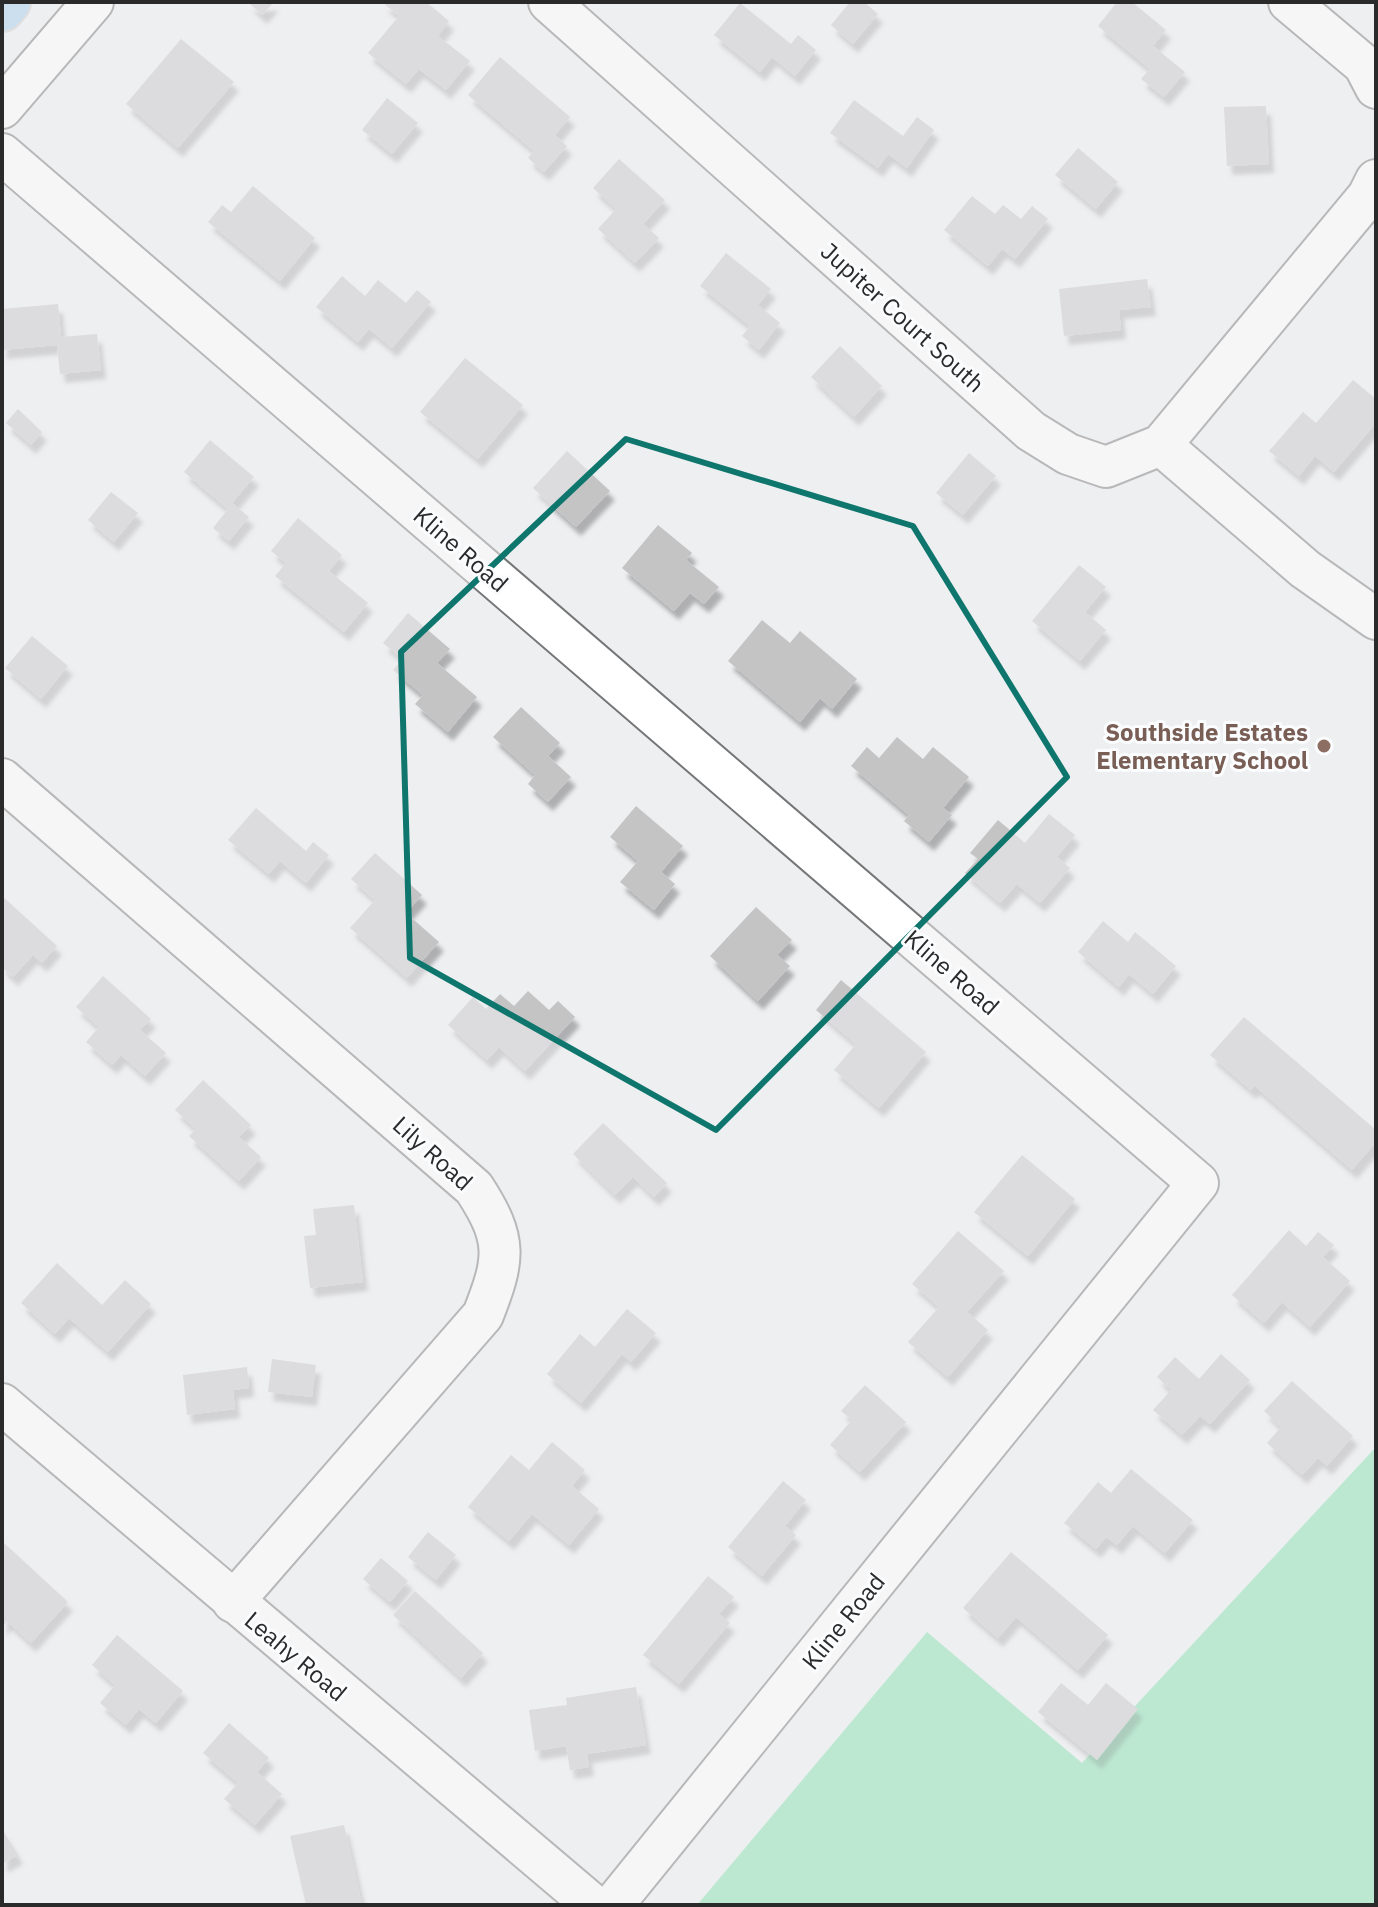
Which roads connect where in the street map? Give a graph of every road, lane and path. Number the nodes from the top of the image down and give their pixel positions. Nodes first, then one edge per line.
1 (8, 2) edge
2 (93, 2) edge
3 (549, 2) edge
4 (1289, 2) edge
5 (2, 9) edge
6 (1376, 88) edge
7 (2, 108) edge
8 (2, 154) edge
9 (1376, 180) edge
10 (1161, 445) junction
11 (1376, 619) edge
12 (2, 779) edge
13 (2, 1404) edge
14 (233, 1602) junction
15 (593, 1905) edge
16 (613, 1905) edge

1 - 5 highway
2 - 7 street
3 - 10 street, Jupiter Court South
4 - 6 street
8 - 16 street, Kline Road
9 - 10 street, Jupiter Court South
10 - 11 street
12 - 14 street, Lily Road
13 - 14 street, Leahy Road
14 - 15 street, Leahy Road

